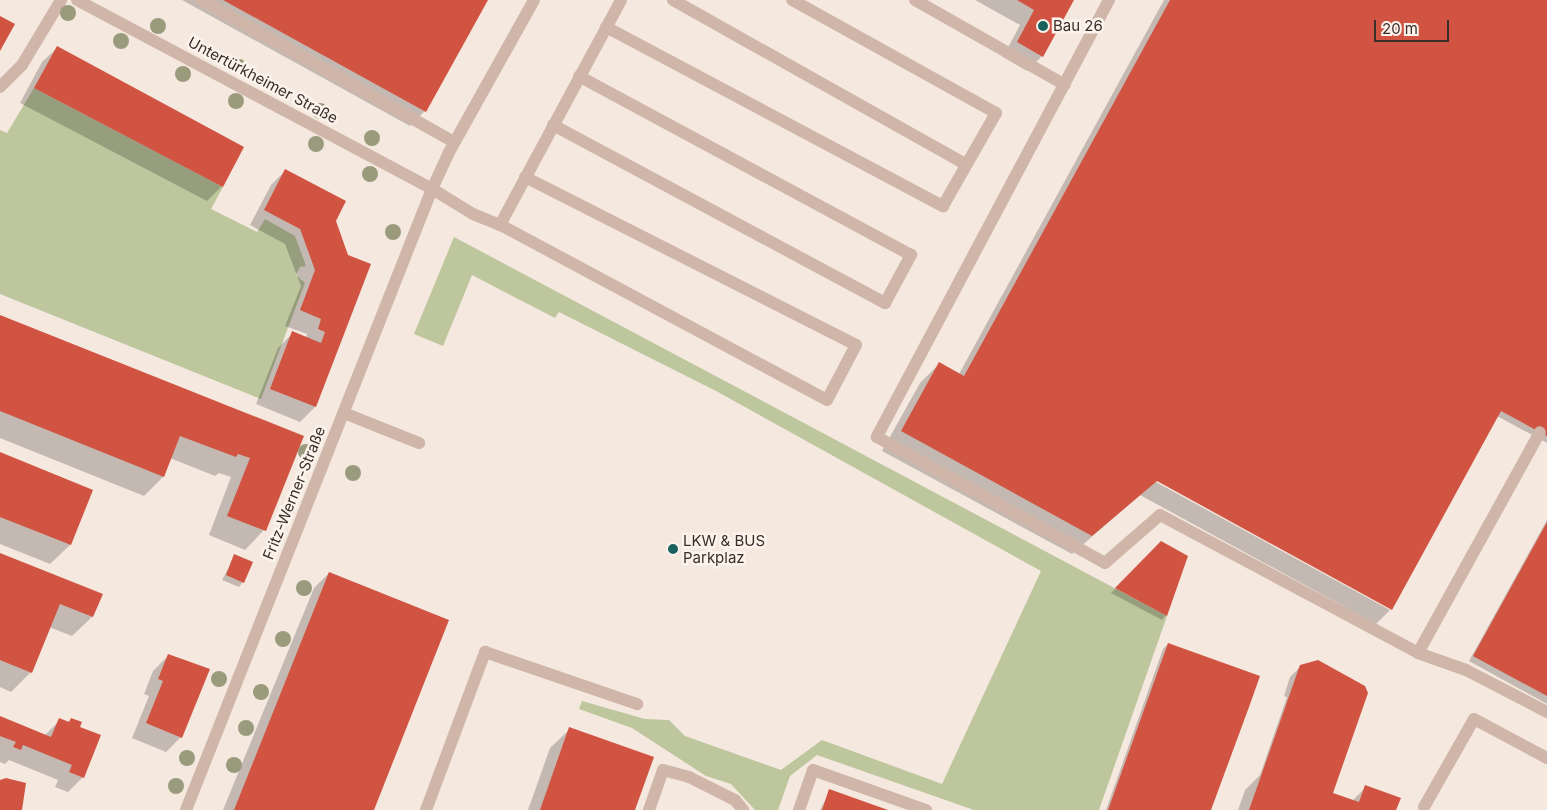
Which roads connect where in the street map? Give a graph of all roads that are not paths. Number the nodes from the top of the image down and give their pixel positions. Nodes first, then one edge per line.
1 (61, 0) edge
2 (77, 0) edge
3 (202, 0) edge
4 (534, 0) edge
5 (621, 0) edge
6 (672, 0) edge
7 (792, 0) edge
8 (915, 0) edge
9 (1109, 0) edge
10 (606, 26) junction
11 (5, 75) edge
12 (579, 76) junction
13 (1065, 85) junction
14 (0, 87) edge
15 (553, 125) junction
16 (454, 142) junction
17 (965, 164) junction
18 (525, 177) junction
19 (432, 189) junction
20 (500, 225) junction
21 (344, 412) junction
22 (1540, 432) dead end
23 (419, 443) dead end
24 (1418, 653) junction
25 (637, 704) dead end
26 (1547, 712) edge
27 (1547, 758) edge
28 (1426, 809) edge
29 (186, 810) edge
30 (426, 810) edge
31 (649, 810) edge
32 (743, 810) edge
33 (799, 810) edge
34 (926, 810) edge

1 - 11 street
2 - 19 street, Untertürkheimer Straße
3 - 16 street
4 - 16 street, Fritz-Werner-Straße
5 - 10 street
6 - 17 street
7 - 17 street
8 - 13 street
9 - 13 street
10 - 12 street
10 - 17 street
11 - 14 street
12 - 15 street
12 - 15 street
13 - 24 street
15 - 18 street
16 - 19 street, Fritz-Werner-Straße
18 - 20 street
18 - 20 street, Untertürkheimer Straße
19 - 20 street, Untertürkheimer Straße
19 - 21 street, Fritz-Werner-Straße
21 - 23 street
21 - 29 street, Fritz-Werner-Straße
22 - 24 street
24 - 26 street
25 - 30 street
27 - 28 street
31 - 32 street
33 - 34 street

